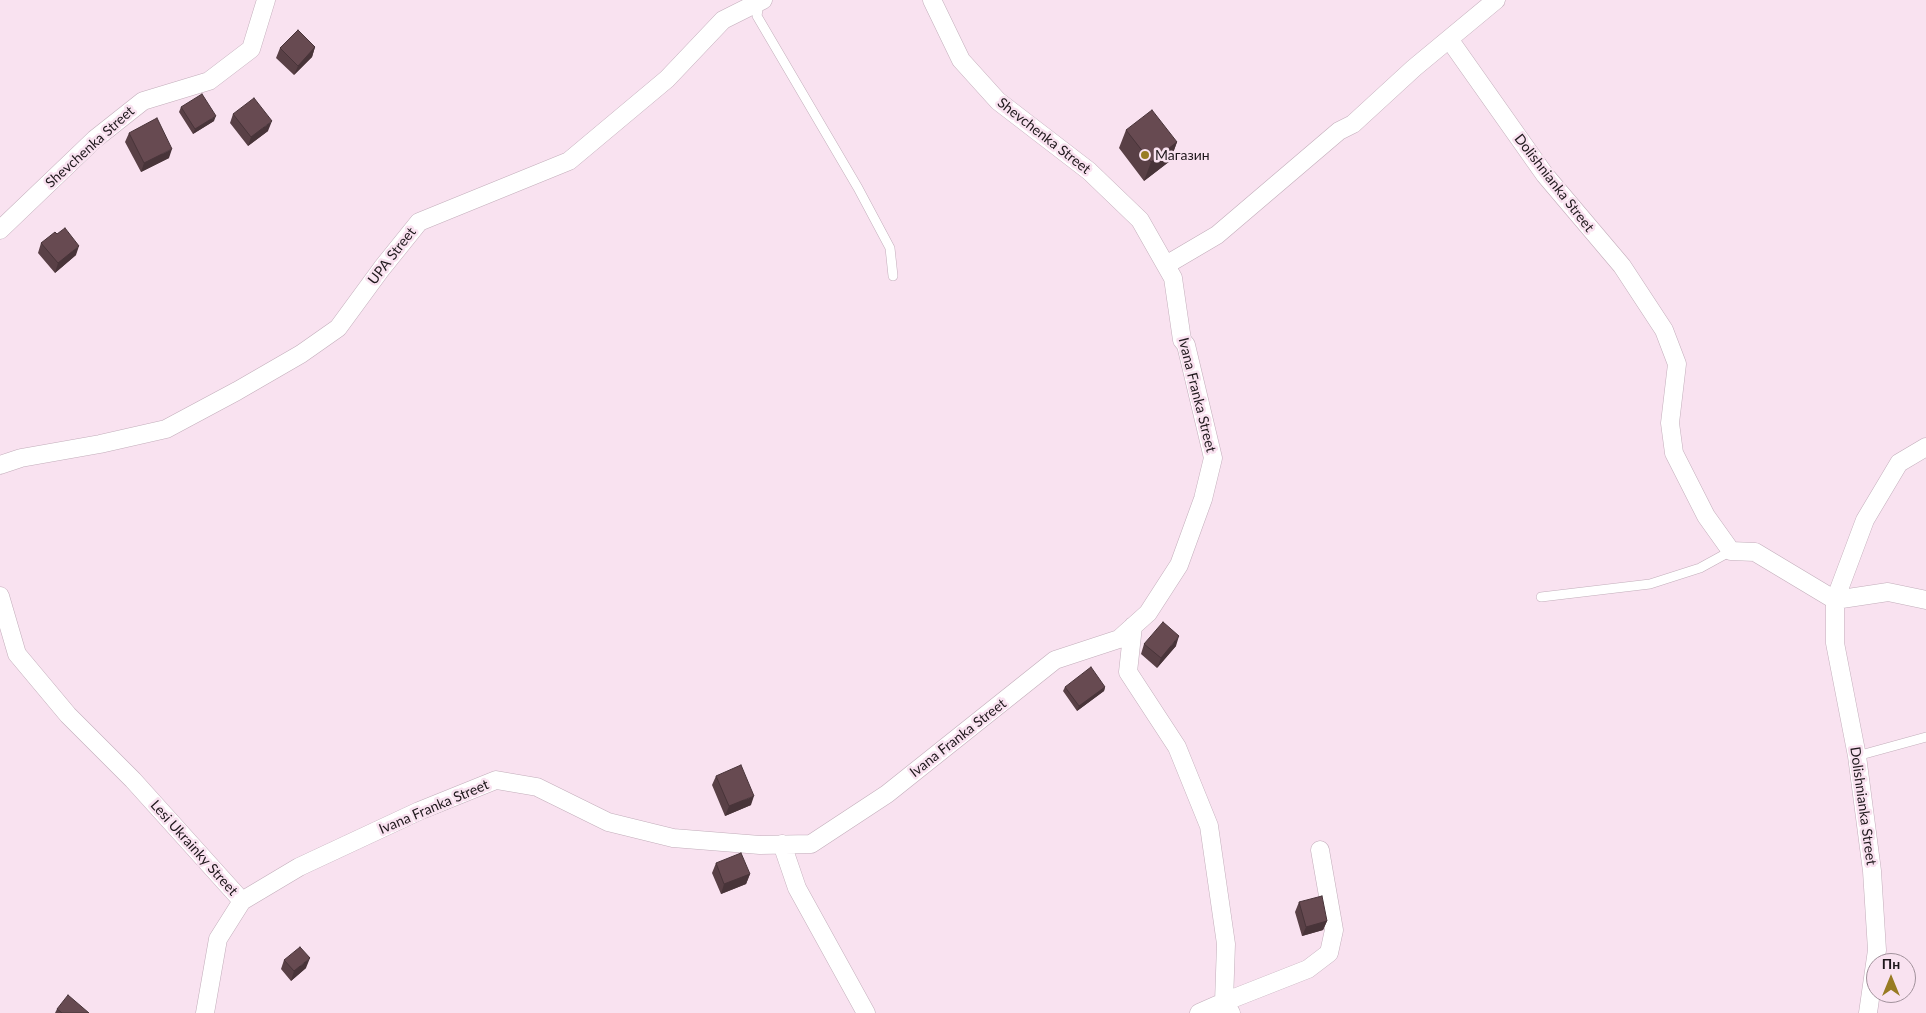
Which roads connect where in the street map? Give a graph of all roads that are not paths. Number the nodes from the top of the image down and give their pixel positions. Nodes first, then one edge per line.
1 (266, 0) edge
2 (932, 0) edge
3 (1496, 0) edge
4 (761, 1) edge
5 (1449, 39) junction
6 (0, 230) edge
7 (1166, 265) junction
8 (893, 276) dead end
9 (1926, 447) edge
10 (0, 465) edge
11 (1731, 551) junction
12 (0, 596) edge
13 (1541, 597) dead end
14 (1835, 600) junction
15 (1926, 600) edge
16 (1133, 626) junction
17 (1926, 737) edge
18 (1857, 756) junction
19 (782, 844) junction
20 (1320, 850) dead end
21 (242, 901) junction
22 (1228, 1008) edge
23 (205, 1013) edge
24 (866, 1013) edge
25 (1199, 1013) edge
26 (1868, 1013) edge

1 - 6 street, Shevchenka Street
2 - 7 street, Shevchenka Street
3 - 5 street
4 - 8 lane
4 - 10 street, UPA Street
5 - 7 street
5 - 11 street, Dolishnianka Street
7 - 16 street, Ivana Franka Street
9 - 14 street, Dolishnianka Street
11 - 13 lane
11 - 14 street
12 - 21 street, Lesi Ukrainky Street
14 - 15 street
14 - 18 street, Dolishnianka Street
16 - 19 street, Ivana Franka Street
16 - 22 street
17 - 18 lane
18 - 26 street, Dolishnianka Street
19 - 21 street, Ivana Franka Street
19 - 24 street
20 - 22 street
21 - 23 street, Lesi Ukrainky Street
22 - 25 street

